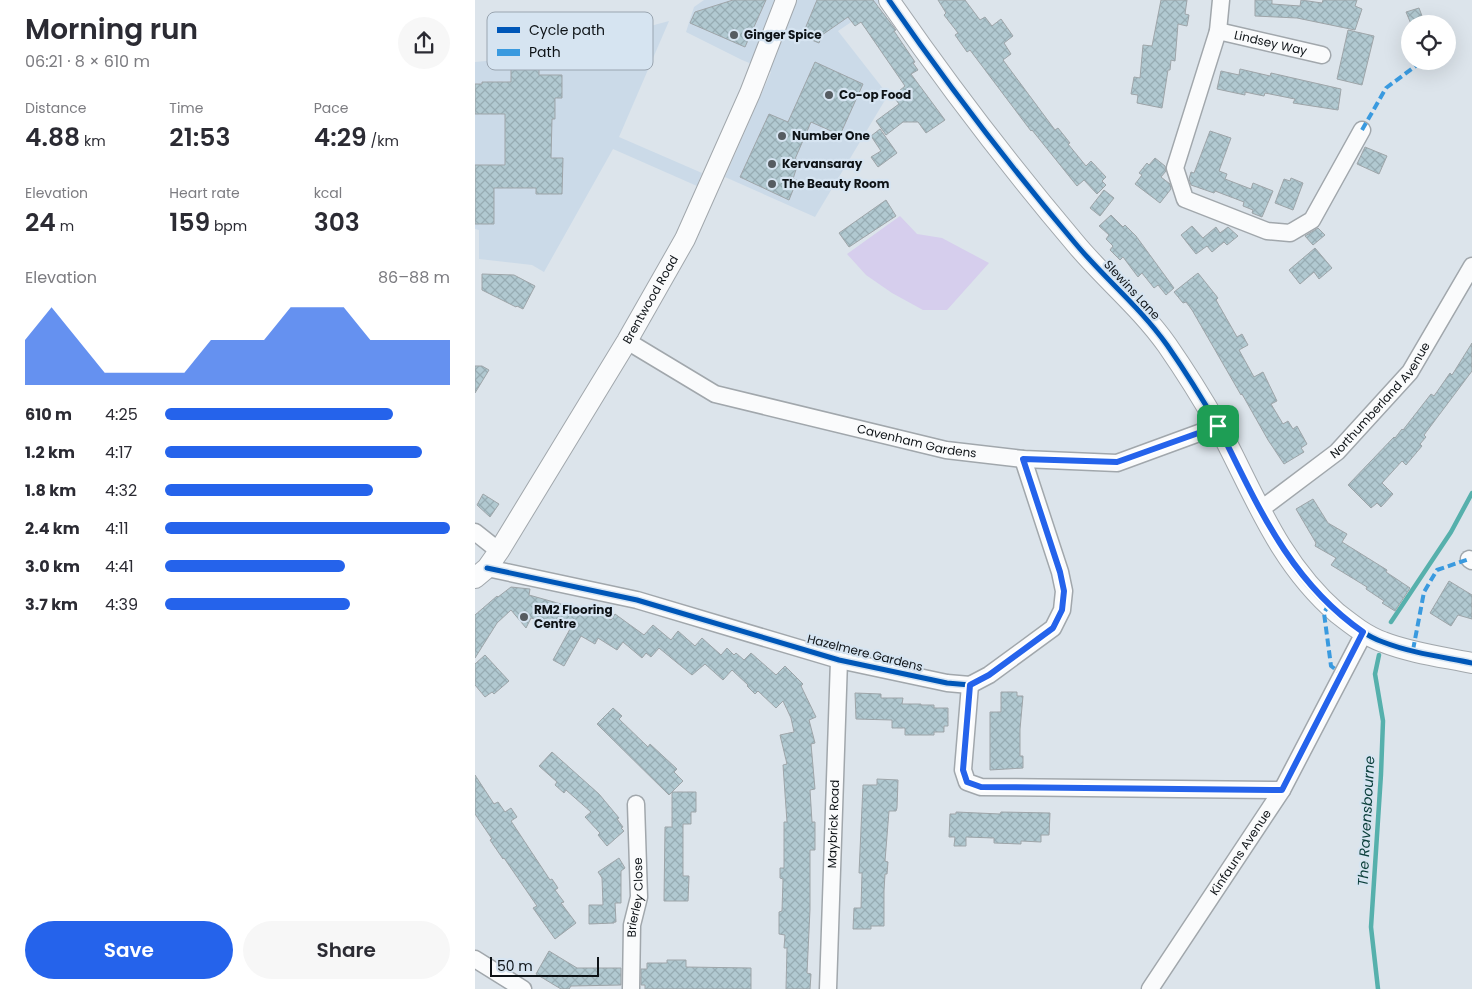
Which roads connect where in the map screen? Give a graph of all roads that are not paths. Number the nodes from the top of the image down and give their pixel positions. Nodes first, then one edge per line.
1 (786, 0) edge
2 (889, 0) edge
3 (1221, 0) edge
4 (1218, 31) junction
5 (1322, 55) dead end
6 (1362, 130) dead end
7 (1472, 266) edge
8 (627, 341) junction
9 (1218, 426) junction
10 (1023, 459) junction
11 (1259, 510) junction
12 (475, 532) edge
13 (499, 551) junction
14 (481, 573) edge
15 (1363, 632) junction
16 (839, 660) junction
17 (1472, 663) edge
18 (970, 685) junction
19 (1282, 790) junction
20 (636, 804) dead end
21 (475, 959) edge
22 (523, 989) edge
23 (631, 989) edge
24 (828, 989) edge
25 (1150, 989) edge

1 - 8 street, Brentwood Road
2 - 9 street, Slewins Lane
3 - 4 street
4 - 5 street, Lindsey Way
4 - 6 street
7 - 11 street, Northumberland Avenue
8 - 10 street, Cavenham Gardens
8 - 13 street, Brentwood Road
9 - 10 street, Cavenham Gardens
9 - 11 street, Slewins Lane
10 - 18 street
11 - 15 street, Slewins Lane
12 - 13 street
13 - 14 street, Brentwood Road
14 - 16 street, Hazelmere Gardens
15 - 17 street, Slewins Lane
15 - 19 street, Kinfauns Avenue
16 - 18 street, Hazelmere Gardens
16 - 24 street, Maybrick Road
18 - 19 street
19 - 25 street, Kinfauns Avenue
20 - 23 street, Brierley Close
21 - 22 street

